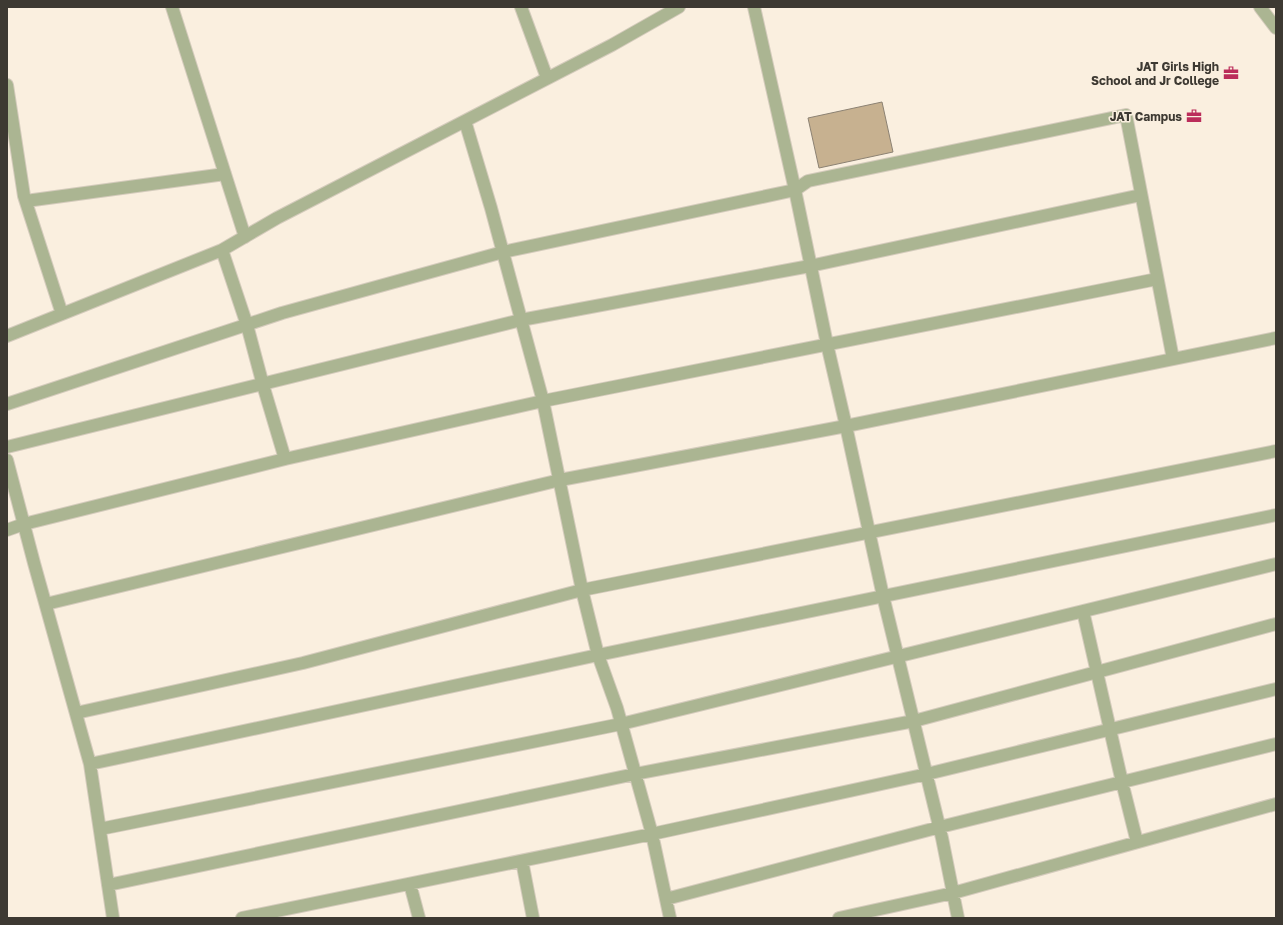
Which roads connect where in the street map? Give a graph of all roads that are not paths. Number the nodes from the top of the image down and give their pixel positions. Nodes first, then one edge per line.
1 (172, 7) edge
2 (521, 7) edge
3 (679, 7) edge
4 (754, 7) edge
5 (1260, 7) edge
6 (1276, 28) edge
7 (547, 78) junction
8 (7, 84) edge
9 (465, 121) junction
10 (225, 174) junction
11 (796, 190) junction
12 (1141, 195) junction
13 (26, 201) junction
14 (245, 237) junction
15 (222, 250) junction
16 (503, 252) junction
17 (810, 266) junction
18 (1157, 279) junction
19 (62, 314) junction
20 (521, 320) junction
21 (247, 325) junction
22 (7, 336) edge
23 (1276, 338) edge
24 (827, 344) junction
25 (1173, 359) junction
26 (262, 384) junction
27 (542, 401) junction
28 (7, 404) edge
29 (846, 426) junction
30 (7, 447) edge
31 (1276, 451) edge
32 (285, 459) junction
33 (7, 460) edge
34 (560, 480) junction
35 (1276, 515) edge
36 (24, 524) junction
37 (7, 530) edge
38 (869, 532) junction
39 (1276, 564) edge
40 (582, 590) junction
41 (883, 596) junction
42 (46, 604) junction
43 (1083, 611) junction
44 (1276, 624) edge
45 (598, 655) junction
46 (898, 656) junction
47 (1098, 672) junction
48 (1276, 688) edge
49 (76, 713) junction
50 (914, 721) junction
51 (621, 724) junction
52 (1111, 729) junction
53 (1276, 744) edge
54 (90, 764) junction
55 (635, 774) junction
56 (927, 774) junction
57 (1122, 782) junction
58 (1276, 804) edge
59 (940, 827) junction
60 (100, 829) junction
61 (652, 834) junction
62 (1137, 842) junction
63 (522, 861) junction
64 (410, 884) junction
65 (108, 885) junction
66 (953, 893) junction
67 (666, 899) junction
68 (113, 918) edge
69 (242, 918) edge
70 (419, 918) edge
71 (533, 918) edge
72 (670, 918) edge
73 (839, 918) edge
74 (958, 918) edge

1 - 10 street
2 - 7 street
3 - 7 street
4 - 11 street
5 - 6 street
7 - 9 street
8 - 13 street
9 - 14 street
9 - 16 street
10 - 13 street
10 - 14 street
11 - 12 street
11 - 16 street
11 - 17 street
12 - 17 street
12 - 18 street
13 - 19 street
14 - 15 street
15 - 19 street
15 - 21 street
16 - 20 street
16 - 21 street
17 - 20 street
17 - 24 street
18 - 24 street
18 - 25 street
19 - 22 street
20 - 26 street
20 - 27 street
21 - 26 street
21 - 28 street
23 - 25 street
24 - 27 street
24 - 29 street
25 - 29 street
26 - 30 street
26 - 32 street
27 - 32 street
27 - 34 street
29 - 34 street
29 - 38 street
31 - 38 street
32 - 36 street
33 - 36 street
34 - 40 street
34 - 42 street
35 - 41 street
36 - 37 street
36 - 42 street
38 - 40 street
38 - 41 street
39 - 43 street
40 - 45 street
40 - 49 street
41 - 45 street
41 - 46 street
42 - 49 street
43 - 46 street
43 - 47 street
44 - 47 street
45 - 51 street
45 - 54 street
46 - 50 street
46 - 51 street
47 - 50 street
47 - 52 street
48 - 52 street
49 - 54 street
50 - 55 street
50 - 56 street
51 - 55 street
51 - 60 street
52 - 56 street
52 - 57 street
53 - 57 street
54 - 60 street
55 - 61 street
55 - 65 street
56 - 59 street
56 - 61 street
57 - 59 street
57 - 62 street
58 - 62 street
59 - 66 street
59 - 67 street
60 - 65 street
61 - 63 street
61 - 67 street
62 - 66 street
63 - 64 street
63 - 71 street
64 - 69 street
64 - 70 street
65 - 68 street
66 - 73 street
66 - 74 street
67 - 72 street

